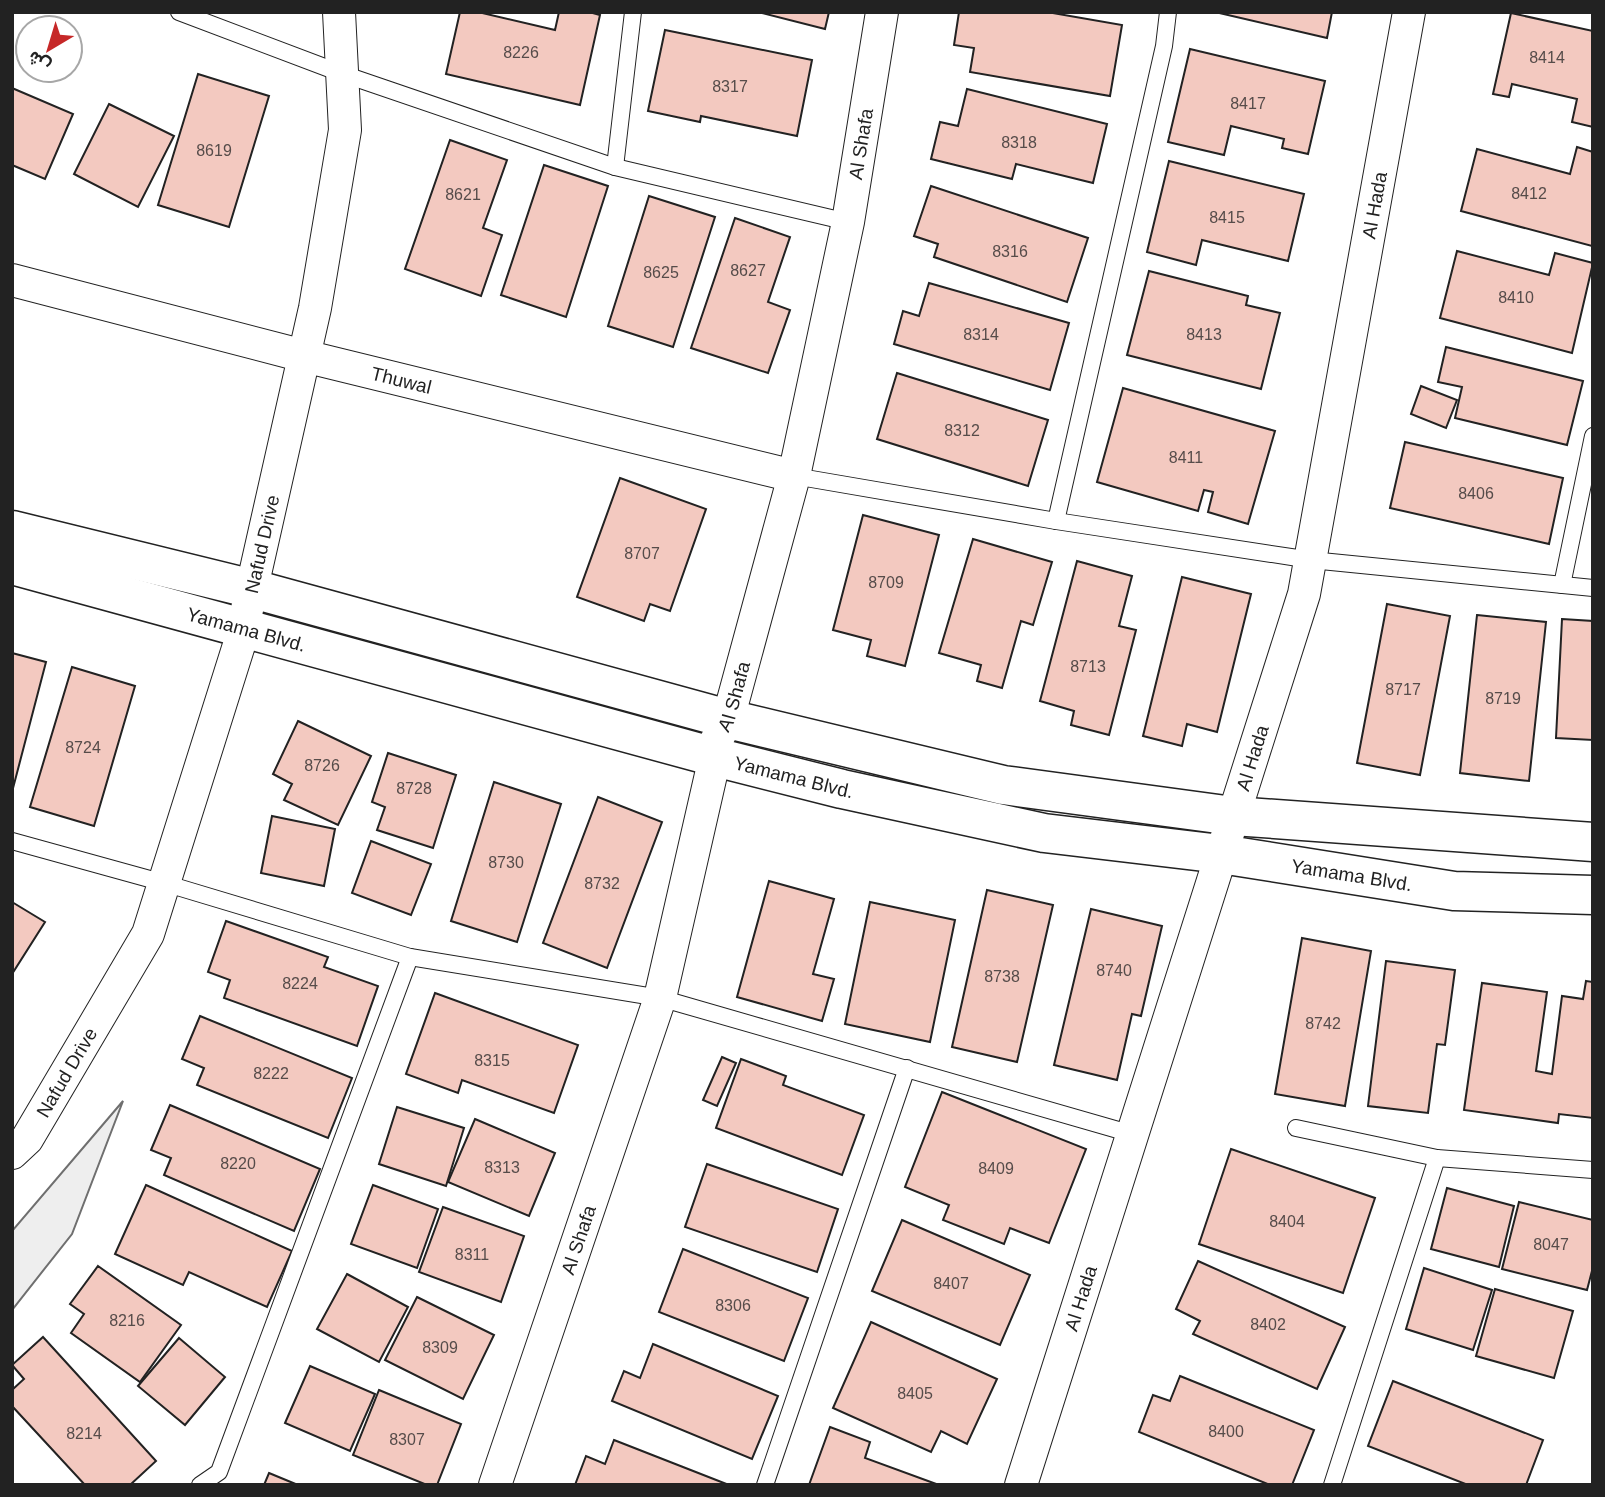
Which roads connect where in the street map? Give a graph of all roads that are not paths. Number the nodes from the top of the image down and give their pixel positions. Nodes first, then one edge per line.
1 (179, 12) edge
2 (340, 12) edge
3 (634, 12) edge
4 (882, 12) edge
5 (1168, 12) edge
6 (1409, 12) edge
7 (342, 74) junction
8 (615, 167) junction
9 (848, 222) junction
10 (12, 280) edge
11 (304, 356) junction
12 (1593, 436) edge
13 (794, 476) junction
14 (1056, 520) junction
15 (12, 530) edge
16 (1311, 560) junction
17 (12, 565) edge
18 (1562, 585) junction
19 (1593, 588) edge
20 (253, 589) junction
21 (243, 628) junction
22 (728, 719) junction
23 (715, 757) junction
24 (1233, 816) junction
25 (12, 841) edge
26 (1593, 842) edge
27 (1221, 854) junction
28 (164, 883) junction
29 (1593, 895) edge
30 (410, 957) junction
31 (660, 998) junction
32 (907, 1068) junction
33 (1296, 1128) dead end
34 (1132, 1134) junction
35 (12, 1153) edge
36 (1437, 1158) junction
37 (1593, 1171) edge
38 (216, 1478) edge
39 (200, 1485) edge
40 (495, 1485) edge
41 (765, 1485) edge
42 (1021, 1485) edge
43 (1332, 1485) edge

1 - 7 lane
2 - 7 street, Nafud Drive
3 - 8 lane
4 - 9 street, Al Shafa
5 - 14 lane
6 - 16 street, Al Hada
7 - 8 lane
7 - 11 street, Nafud Drive
8 - 9 lane
9 - 13 street, Al Shafa
10 - 11 street, Thuwal
11 - 13 street, Thuwal
11 - 20 street, Nafud Drive
12 - 18 lane
13 - 14 lane
13 - 22 street, Al Shafa
14 - 16 lane
15 - 20 main road, Yamama Blvd.
16 - 18 lane
16 - 24 street, Al Hada
17 - 21 main road, Yamama Blvd.
18 - 19 lane
20 - 21 street, Nafud Drive
20 - 22 main road, Yamama Blvd.
21 - 23 main road, Yamama Blvd.
21 - 28 street, Nafud Drive
22 - 23 street, Al Shafa
22 - 24 main road, Yamama Blvd.
23 - 27 main road, Yamama Blvd.
23 - 31 street, Al Shafa
24 - 26 main road, Yamama Blvd.
24 - 27 street, Al Hada
25 - 28 lane
27 - 29 main road, Yamama Blvd.
27 - 34 street, Al Hada
28 - 30 lane
28 - 35 street, Nafud Drive
30 - 31 lane
30 - 38 lane
31 - 32 lane
31 - 40 street, Al Shafa
32 - 34 lane
32 - 41 lane
33 - 36 lane
34 - 42 street, Al Hada
36 - 37 lane
36 - 43 lane
38 - 39 lane

